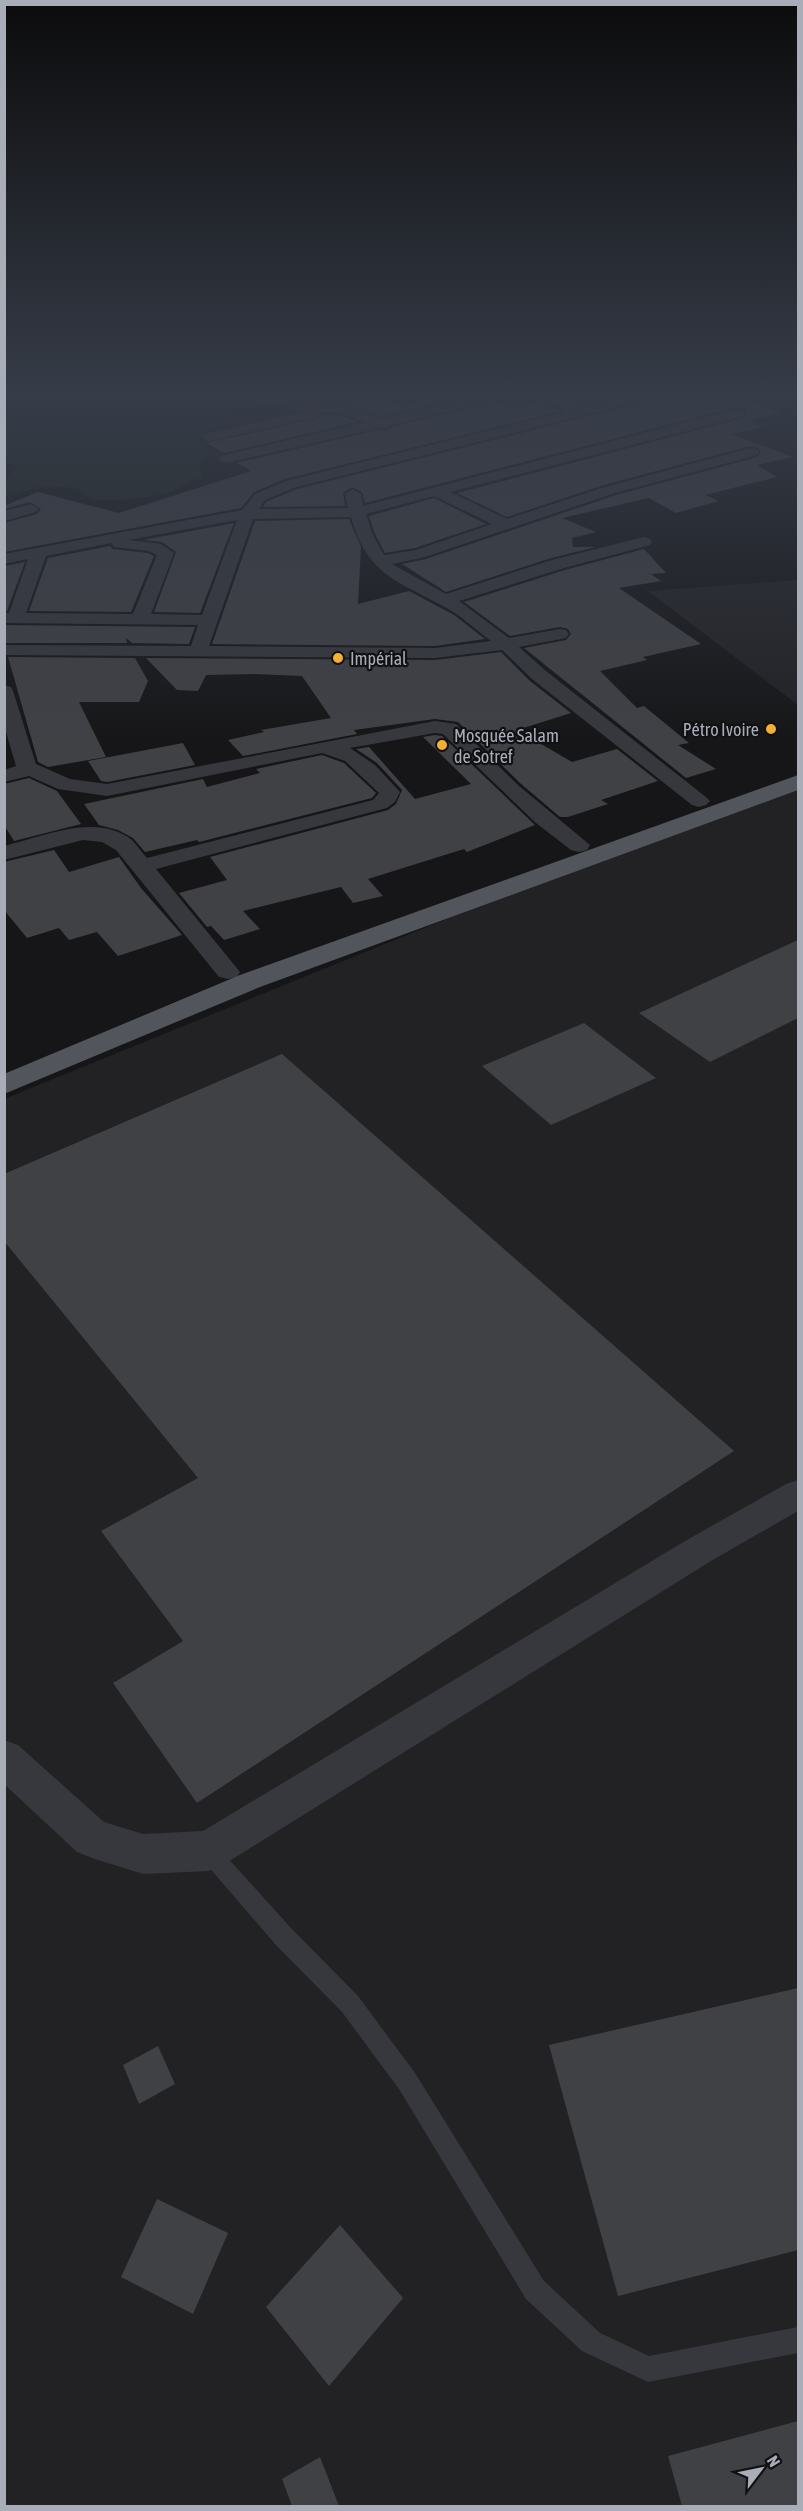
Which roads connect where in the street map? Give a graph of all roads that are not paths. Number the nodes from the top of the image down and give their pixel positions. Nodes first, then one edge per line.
1 (31, 509) dead end
2 (251, 509) edge
3 (367, 509) edge
4 (473, 509) edge
5 (553, 509) edge
6 (357, 512) junction
7 (248, 514) junction
8 (4, 516) edge
9 (506, 525) junction
10 (91, 542) junction
11 (644, 542) dead end
12 (39, 552) junction
13 (4, 559) edge
14 (379, 561) junction
15 (446, 600) junction
16 (10, 618) edge
17 (140, 619) junction
18 (210, 620) junction
19 (560, 634) dead end
20 (506, 644) junction
21 (4, 650) edge
22 (198, 651) junction
23 (4, 691) edge
24 (322, 747) junction
25 (798, 765) edge
26 (27, 767) junction
27 (4, 777) edge
28 (798, 782) edge
29 (699, 801) junction
30 (74, 809) junction
31 (579, 845) junction
32 (4, 853) edge
33 (143, 866) junction
34 (228, 972) junction
35 (4, 1066) edge
36 (4, 1085) edge
37 (798, 1494) edge
38 (4, 1758) edge
39 (208, 1851) junction
40 (798, 2340) edge

1 - 8 street
2 - 7 street
3 - 6 street
4 - 9 street
5 - 9 street
6 - 7 street
6 - 14 street
7 - 10 street
7 - 18 street
9 - 14 street
10 - 12 street
10 - 17 street
11 - 15 street
12 - 13 street
12 - 16 street
14 - 15 street
15 - 20 street
16 - 17 street
17 - 18 street
18 - 22 street
19 - 20 street
20 - 22 street
20 - 29 street
21 - 22 street
23 - 26 street
24 - 30 street
24 - 31 street
24 - 33 street
25 - 29 main road
26 - 27 street
26 - 30 street
28 - 36 main road
29 - 31 main road
30 - 32 street
30 - 33 street
31 - 34 main road
33 - 34 street
34 - 35 main road
37 - 39 street
38 - 39 street
39 - 40 lane

